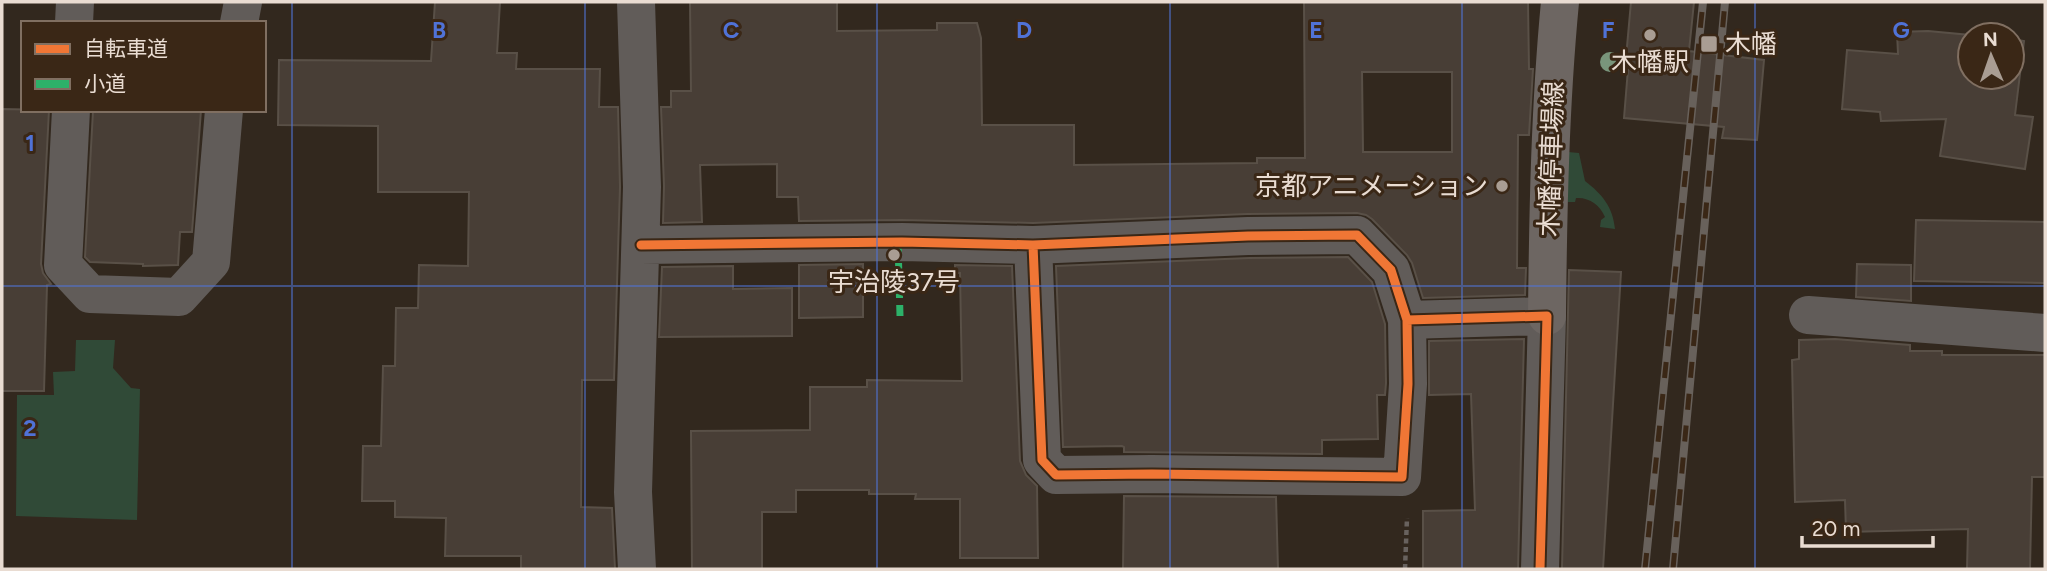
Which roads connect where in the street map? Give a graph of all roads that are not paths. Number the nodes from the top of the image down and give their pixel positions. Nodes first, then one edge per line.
1 (75, 2) edge
2 (243, 2) edge
3 (636, 2) edge
4 (1560, 2) edge
5 (74, 21) edge
6 (239, 21) edge
7 (71, 112) edge
8 (224, 112) edge
9 (641, 245) junction
10 (1033, 245) junction
11 (1808, 315) dead end
12 (1547, 316) junction
13 (1408, 320) junction
14 (2045, 333) edge
15 (637, 569) edge
16 (1541, 569) edge

1 - 5 street
2 - 6 street
3 - 9 street
4 - 12 main road, 木幡停車場線
7 - 8 street
9 - 10 street
9 - 15 street
10 - 13 street
10 - 13 street
11 - 14 street
12 - 13 street
12 - 16 street

